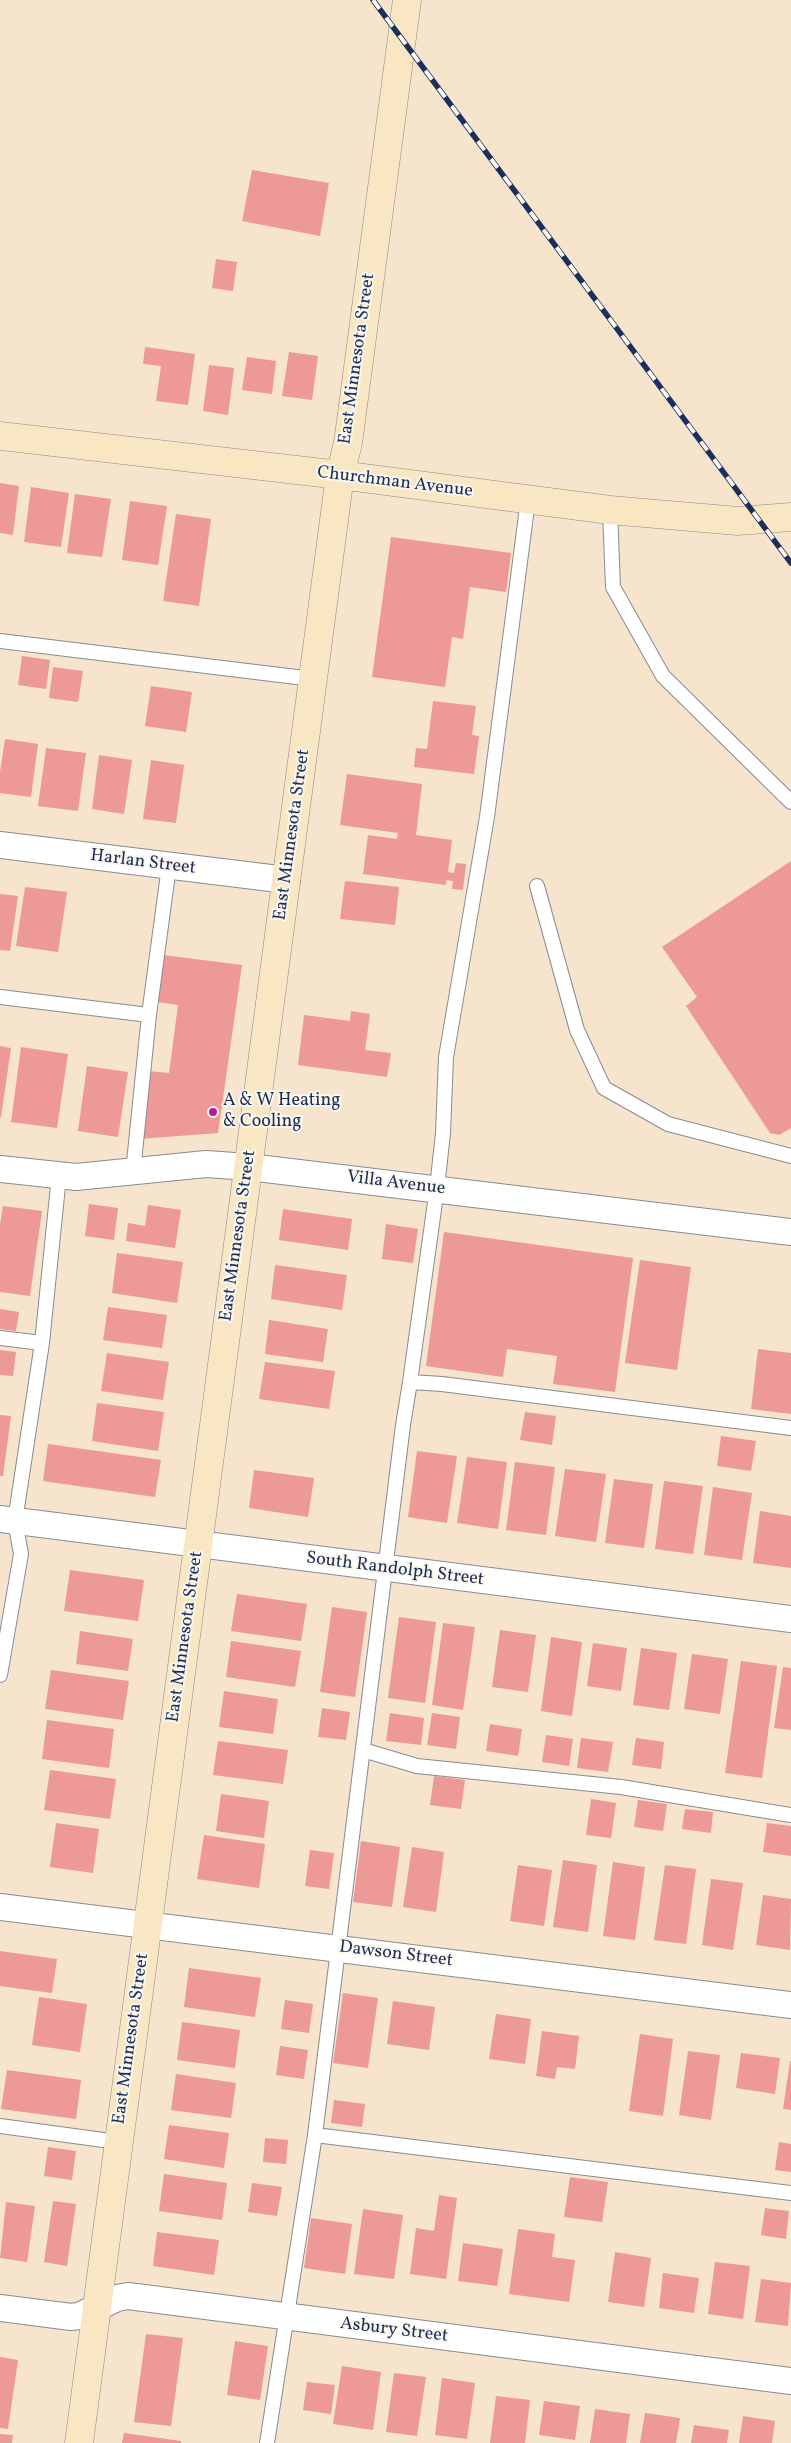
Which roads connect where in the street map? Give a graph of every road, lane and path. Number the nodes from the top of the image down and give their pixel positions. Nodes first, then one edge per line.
1 (407, 0) edge
2 (0, 436) edge
3 (340, 475) junction
4 (528, 500) junction
5 (610, 510) junction
6 (791, 517) edge
7 (0, 641) edge
8 (313, 679) junction
9 (791, 802) edge
10 (0, 845) edge
11 (169, 866) junction
12 (287, 880) junction
13 (537, 886) dead end
14 (0, 997) edge
15 (149, 1015) junction
16 (791, 1156) edge
17 (249, 1167) junction
18 (0, 1169) edge
19 (133, 1172) junction
20 (59, 1176) junction
21 (437, 1188) junction
22 (791, 1232) edge
23 (0, 1338) edge
24 (42, 1343) junction
25 (410, 1382) junction
26 (791, 1428) edge
27 (8, 1520) edge
28 (198, 1544) junction
29 (386, 1569) junction
30 (791, 1620) edge
31 (0, 1675) edge
32 (363, 1750) junction
33 (791, 1815) edge
34 (0, 1907) edge
35 (147, 1924) junction
36 (337, 1947) junction
37 (791, 2004) edge
38 (0, 2126) edge
39 (315, 2135) junction
40 (118, 2142) junction
41 (791, 2193) edge
42 (98, 2306) junction
43 (0, 2308) edge
44 (287, 2318) junction
45 (791, 2381) edge
46 (79, 2443) edge
47 (267, 2443) edge

1 - 3 street, East Minnesota Street
2 - 3 street, Churchman Avenue
3 - 4 street, Churchman Avenue
3 - 8 street, East Minnesota Street
4 - 5 street, Churchman Avenue
4 - 21 lane
5 - 6 street, Churchman Avenue
5 - 9 lane
7 - 8 lane
8 - 12 street, East Minnesota Street
10 - 11 street, Harlan Street
11 - 12 street, Harlan Street
11 - 15 lane
12 - 17 street, East Minnesota Street
13 - 16 lane
14 - 15 lane
15 - 19 lane
17 - 19 street, Villa Avenue
17 - 21 street, Villa Avenue
17 - 28 street, East Minnesota Street
18 - 20 street, Villa Avenue
19 - 20 street, Villa Avenue
20 - 24 lane
21 - 22 street, Villa Avenue
21 - 25 lane
23 - 24 lane
24 - 27 lane
25 - 26 lane
25 - 29 lane
27 - 28 street, South Randolph Street
27 - 31 lane
28 - 29 street, South Randolph Street
28 - 35 street, East Minnesota Street
29 - 30 street, South Randolph Street
29 - 32 lane
32 - 33 lane
32 - 36 lane
34 - 35 street, Dawson Street
35 - 36 street, Dawson Street
35 - 40 street, East Minnesota Street
36 - 37 street, Dawson Street
36 - 39 lane
38 - 40 lane
39 - 41 lane
39 - 44 lane
40 - 42 street, East Minnesota Street
42 - 43 street, Asbury Street
42 - 44 street, Asbury Street
42 - 46 street, East Minnesota Street
44 - 45 street, Asbury Street
44 - 47 lane

